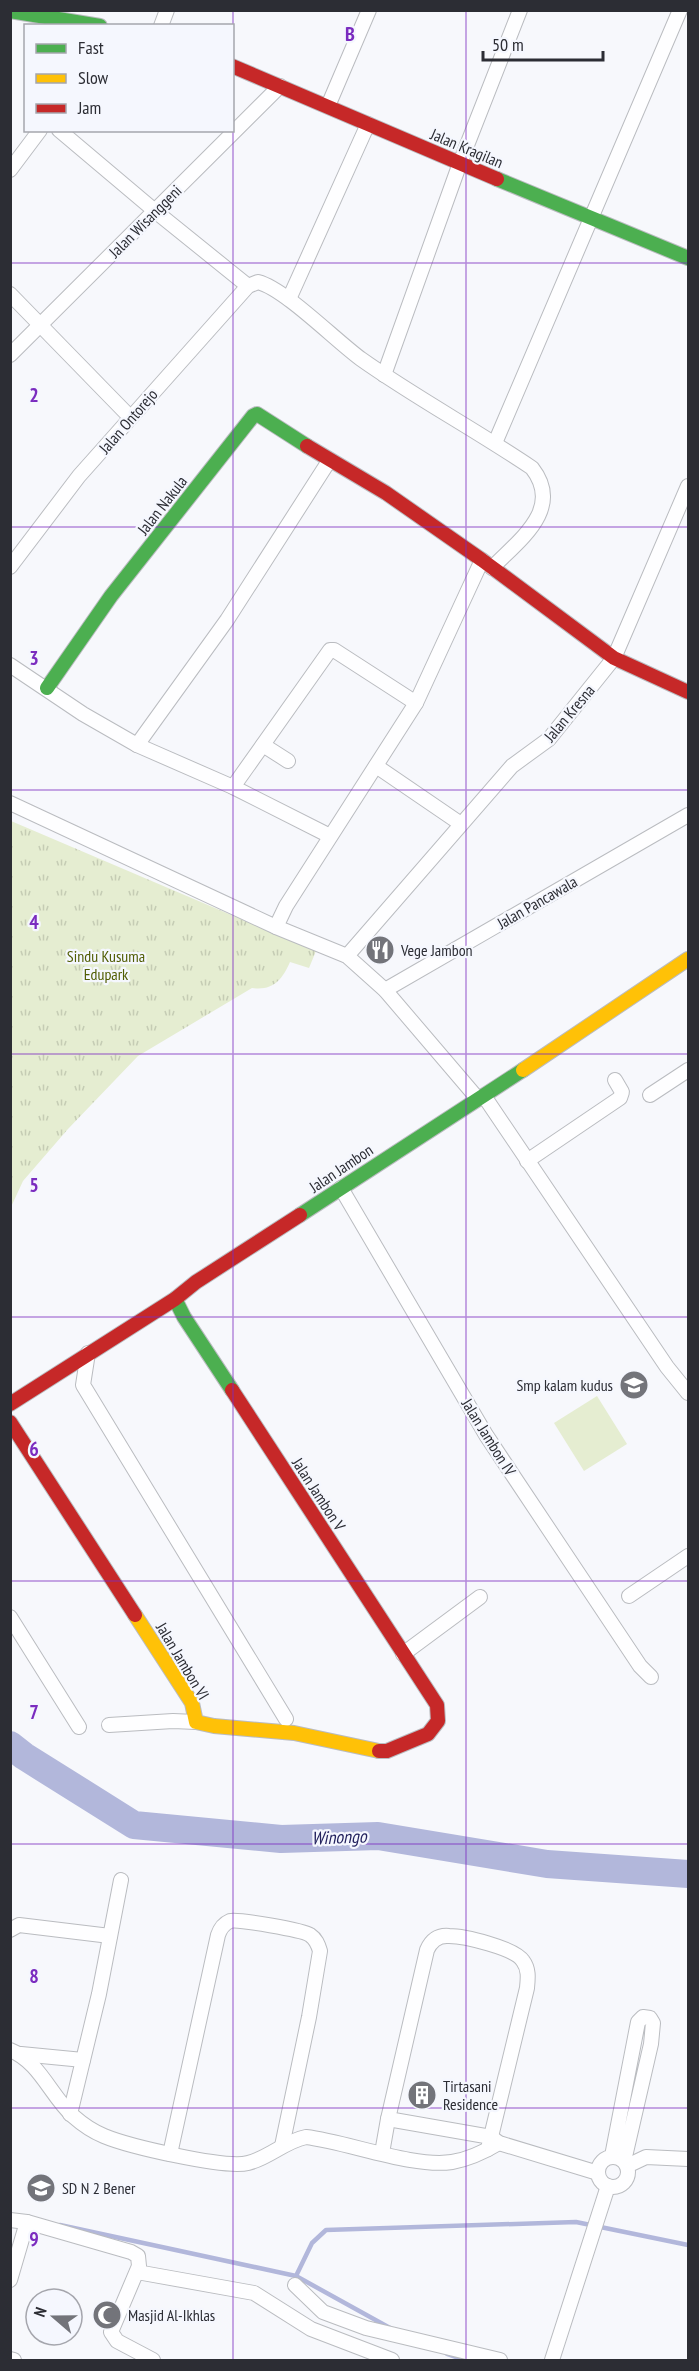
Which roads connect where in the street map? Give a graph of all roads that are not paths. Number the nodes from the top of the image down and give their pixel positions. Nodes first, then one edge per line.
1 (369, 10) edge
2 (520, 10) edge
3 (680, 10) edge
4 (14, 13) edge
5 (87, 24) edge
6 (234, 67) edge
7 (280, 86) junction
8 (328, 106) junction
9 (368, 124) junction
10 (38, 132) edge
11 (61, 132) edge
12 (460, 163) junction
13 (10, 170) edge
14 (155, 211) junction
15 (591, 219) junction
16 (688, 258) edge
17 (251, 284) junction
18 (10, 294) edge
19 (289, 299) junction
20 (40, 325) junction
21 (10, 355) edge
22 (384, 375) junction
23 (130, 417) junction
24 (495, 443) junction
25 (329, 461) junction
26 (688, 486) edge
27 (487, 564) junction
28 (10, 567) edge
29 (614, 658) junction
30 (10, 664) edge
31 (47, 688) junction
32 (688, 692) edge
33 (416, 704) junction
34 (137, 745) junction
35 (263, 745) junction
36 (288, 761) dead end
37 (376, 766) junction
38 (233, 787) junction
39 (10, 802) edge
40 (688, 815) edge
41 (461, 824) junction
42 (330, 836) junction
43 (276, 927) junction
44 (347, 956) junction
45 (688, 959) edge
46 (385, 990) junction
47 (688, 1070) edge
48 (615, 1080) dead end
49 (650, 1095) dead end
50 (481, 1097) junction
51 (527, 1161) junction
52 (341, 1188) junction
53 (175, 1299) junction
54 (88, 1353) junction
55 (688, 1393) edge
56 (10, 1404) edge
57 (10, 1422) edge
58 (688, 1556) edge
59 (629, 1596) dead end
60 (480, 1597) dead end
61 (10, 1617) edge
62 (403, 1654) junction
63 (651, 1677) dead end
64 (437, 1705) joint
65 (286, 1719) dead end
66 (196, 1722) junction
67 (109, 1725) dead end
68 (79, 1726) dead end
69 (121, 1880) dead end
70 (10, 1930) edge
71 (110, 1936) junction
72 (634, 2041) junction
73 (651, 2044) junction
74 (16, 2052) edge
75 (83, 2060) junction
76 (70, 2114) junction
77 (388, 2119) junction
78 (492, 2143) junction
79 (282, 2146) junction
80 (170, 2154) junction
81 (382, 2154) junction
82 (688, 2159) edge
83 (621, 2161) junction
84 (597, 2173) junction
85 (608, 2186) junction
86 (10, 2220) edge
87 (27, 2222) junction
88 (136, 2272) junction
89 (10, 2280) edge
90 (295, 2285) dead end
91 (386, 2360) edge
92 (153, 2361) edge
93 (500, 2361) edge
94 (552, 2361) edge

1 - 8 street
2 - 12 street
3 - 15 street
4 - 5 street
6 - 7 street, Jalan Kragilan
7 - 8 street, Jalan Kragilan
7 - 14 street, Jalan Wisanggeni
8 - 9 street, Jalan Kragilan
9 - 12 street, Jalan Kragilan
9 - 19 street
10 - 13 street
11 - 14 street
12 - 15 street, Jalan Kragilan
12 - 22 street
14 - 17 street
14 - 20 street, Jalan Wisanggeni
15 - 16 street, Jalan Kragilan
15 - 24 street
17 - 19 street
17 - 23 street, Jalan Ontorejo
18 - 20 street
19 - 22 street
20 - 21 street, Jalan Wisanggeni
20 - 23 street
22 - 24 street
23 - 28 street, Jalan Ontorejo
24 - 27 street
25 - 27 street
25 - 31 street, Jalan Nakula
25 - 34 street
26 - 29 street, Jalan Kresna
27 - 29 street
27 - 33 street
29 - 32 street
29 - 41 street, Jalan Kresna
30 - 31 street
31 - 34 street
33 - 35 street
33 - 37 street
34 - 38 street
35 - 36 street
35 - 38 street
37 - 41 street
37 - 42 street
38 - 42 street
39 - 43 street
40 - 46 street, Jalan Pancawala
41 - 44 street, Jalan Kresna
42 - 43 street
43 - 44 street
44 - 46 street
45 - 50 street, Jalan Jambon
46 - 50 street
47 - 49 street
48 - 51 street
50 - 51 street
50 - 52 street, Jalan Jambon
51 - 55 street
52 - 53 street, Jalan Jambon
52 - 63 street, Jalan Jambon IV
53 - 54 street, Jalan Jambon
53 - 62 street, Jalan Jambon V
54 - 56 street, Jalan Jambon
54 - 65 street
57 - 66 street, Jalan Jambon VI
58 - 59 street
60 - 62 street
61 - 68 street
62 - 64 street, Jalan Jambon V
64 - 66 street, Jalan Jambon VI
66 - 67 street
69 - 71 street
70 - 71 street
71 - 75 street
72 - 73 street
72 - 73 street
72 - 83 street
73 - 83 street
74 - 75 street
74 - 76 street
75 - 76 street
76 - 80 street
77 - 78 street
77 - 78 street
77 - 81 street
78 - 81 street
78 - 84 street
79 - 80 street
79 - 80 street
79 - 81 street
82 - 83 street
83 - 84 street
83 - 85 street
84 - 85 street
85 - 94 street
86 - 87 street
87 - 88 street
87 - 89 street
88 - 91 street
88 - 92 street
90 - 93 street

